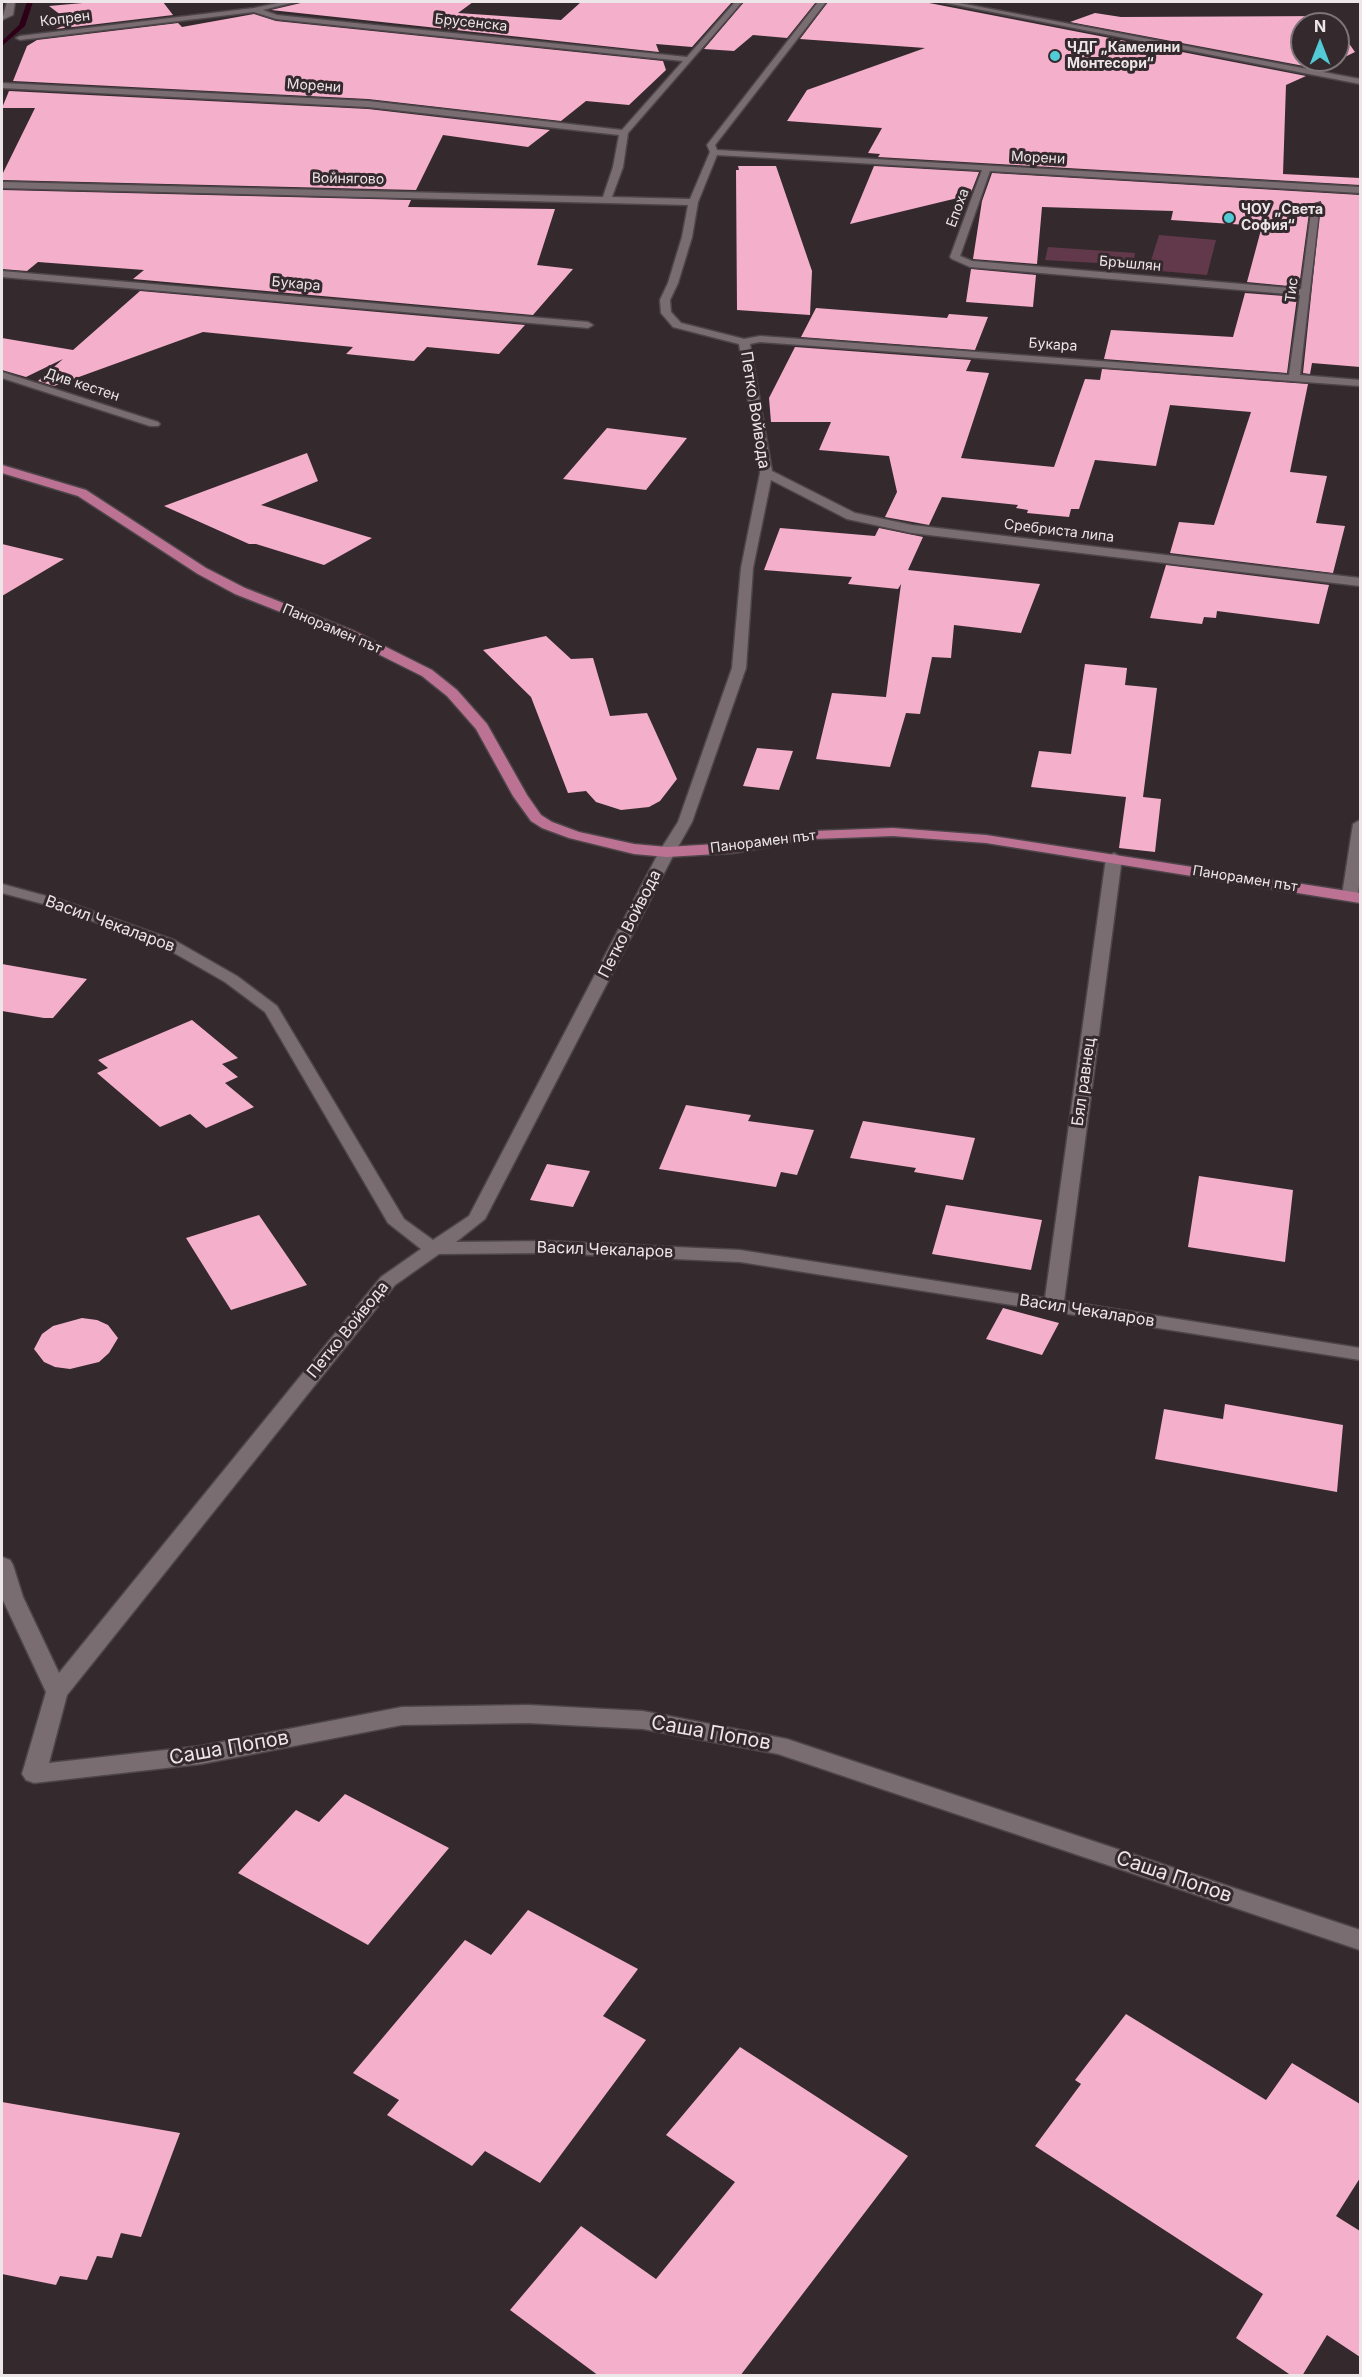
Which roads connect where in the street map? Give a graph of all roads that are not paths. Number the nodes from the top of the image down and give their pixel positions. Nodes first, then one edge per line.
1 (11, 2) edge
2 (291, 2) edge
3 (739, 2) edge
4 (822, 2) edge
5 (945, 2) edge
6 (254, 10) junction
7 (2, 18) edge
8 (20, 38) dead end
9 (686, 59) junction
10 (1360, 82) edge
11 (2, 85) edge
12 (624, 133) junction
13 (714, 152) junction
14 (987, 168) junction
15 (2, 185) edge
16 (1319, 188) junction
17 (1360, 190) edge
18 (607, 198) junction
19 (693, 202) junction
20 (955, 257) joint
21 (2, 274) edge
22 (1305, 292) junction
23 (588, 325) dead end
24 (744, 342) junction
25 (2, 375) edge
26 (1294, 378) junction
27 (1360, 383) edge
28 (154, 424) dead end
29 (2, 470) edge
30 (766, 473) junction
31 (1360, 582) edge
32 (1360, 824) edge
33 (667, 852) junction
34 (1114, 858) junction
35 (2, 888) edge
36 (1355, 896) edge
37 (432, 1248) junction
38 (1054, 1305) junction
39 (1360, 1354) edge
40 (2, 1565) edge
41 (57, 1692) junction
42 (34, 1774) joint
43 (1360, 1940) edge

1 - 7 street
2 - 6 street, Копрен
3 - 9 street
4 - 13 street, Петко Войвода
5 - 10 street
6 - 8 street, Копрен
6 - 9 street, Брусенска
9 - 12 street
11 - 12 street, Морени
12 - 18 street
13 - 14 street, Морени
13 - 19 street, Петко Войвода
14 - 16 street, Морени
14 - 20 street, Епоха
15 - 18 street, Войнягово
16 - 17 street, Морени
16 - 22 street, Тис
18 - 19 street, Войнягово
19 - 24 street, Петко Войвода
20 - 22 street, Бръшлян
21 - 23 street, Букара
22 - 26 street, Тис
24 - 26 street, Букара
24 - 30 street, Петко Войвода
25 - 28 street, Див кестен
26 - 27 street, Букара
29 - 33 main road, Панорамен път
30 - 31 street, Сребриста липа
30 - 33 street, Петко Войвода
32 - 36 street
33 - 34 main road, Панорамен път
33 - 37 street, Петко Войвода
34 - 36 main road, Панорамен път
34 - 38 street, Бял равнец
35 - 37 street, Васил Чекаларов
37 - 38 street, Васил Чекаларов
37 - 41 street, Петко Войвода
38 - 39 street, Васил Чекаларов
40 - 41 street
41 - 42 street, Петко Войвода
42 - 43 street, Саша Попов

